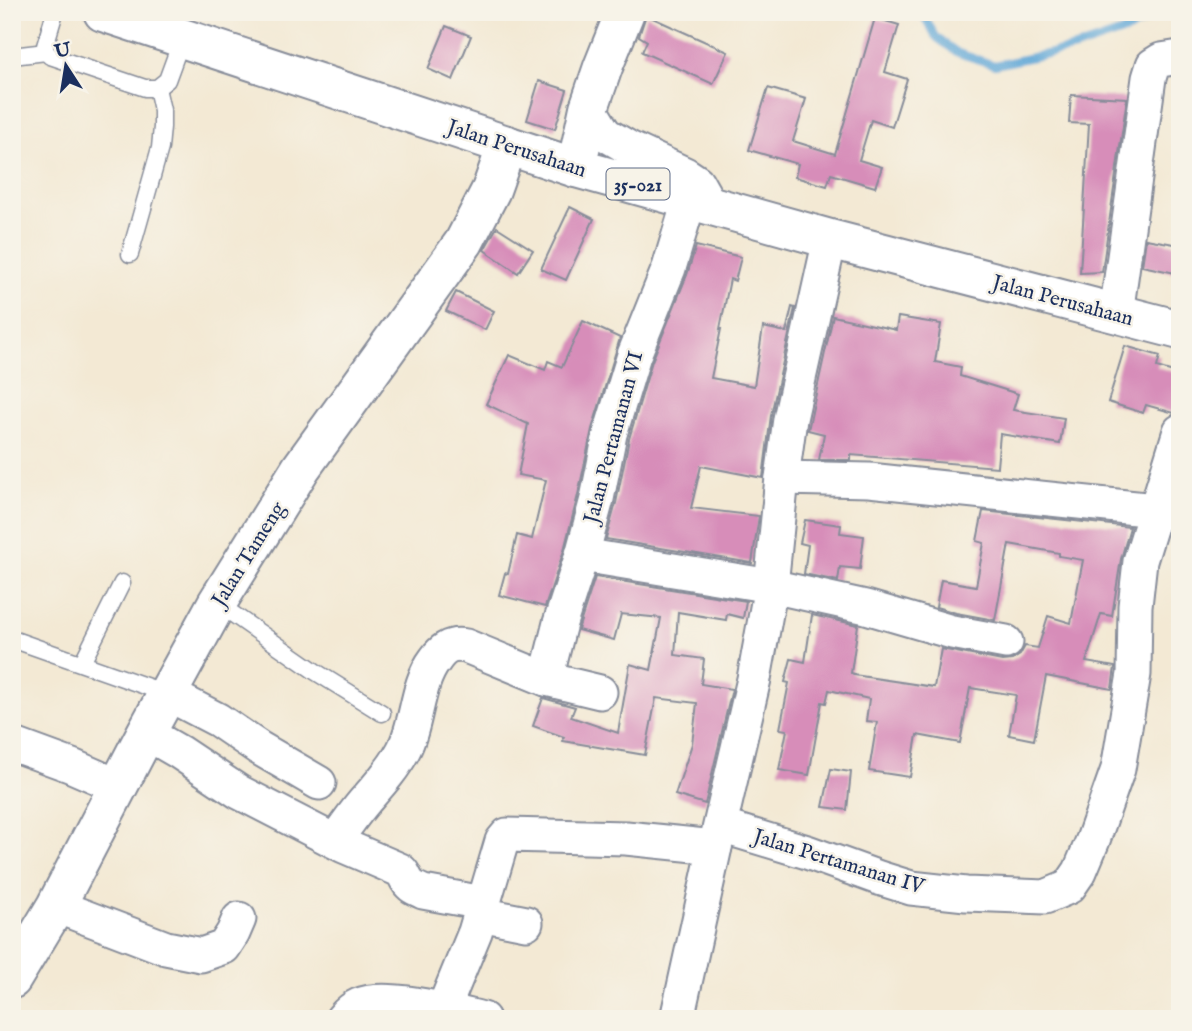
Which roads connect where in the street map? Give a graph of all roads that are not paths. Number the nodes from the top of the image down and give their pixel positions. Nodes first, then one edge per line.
1 (55, 12) edge
2 (103, 12) edge
3 (625, 12) edge
4 (182, 39) junction
5 (46, 52) junction
6 (12, 56) edge
7 (1161, 67) edge
8 (157, 88) junction
9 (589, 108) junction
10 (508, 145) junction
11 (576, 167) junction
12 (700, 202) junction
13 (830, 239) junction
14 (130, 254) dead end
15 (1116, 314) junction
16 (1180, 330) edge
17 (1180, 431) edge
18 (782, 478) junction
19 (1155, 510) junction
20 (582, 555) junction
21 (122, 583) dead end
22 (771, 586) junction
23 (217, 603) junction
24 (12, 639) edge
25 (1006, 642) dead end
26 (82, 663) junction
27 (546, 679) junction
28 (600, 692) dead end
29 (168, 694) junction
30 (382, 713) dead end
31 (146, 733) junction
32 (12, 744) edge
33 (319, 783) dead end
34 (118, 786) junction
35 (718, 836) junction
36 (335, 841) junction
37 (56, 906) junction
38 (481, 908) junction
39 (239, 919) dead end
40 (526, 923) dead end
41 (12, 979) edge
42 (443, 1010) junction
43 (342, 1019) edge
44 (483, 1019) edge
45 (677, 1019) edge

1 - 5 lane
2 - 4 street, Jalan Perusahaan / 35-021
3 - 9 street
4 - 8 lane
4 - 10 street, Jalan Perusahaan / 35-021
5 - 6 lane
5 - 8 lane
7 - 15 street
8 - 14 lane
9 - 11 street
9 - 12 street
10 - 11 street, Jalan Perusahaan / 35-021
10 - 23 street, Jalan Tameng
11 - 12 street, Jalan Perusahaan / 35-021
12 - 13 street, Jalan Perusahaan / 35-021
12 - 20 street, Jalan Pertamanan VI
13 - 15 street, Jalan Perusahaan / 35-021
13 - 18 street
15 - 16 street, Jalan Perusahaan / 35-021
17 - 19 street, Jalan Pertamanan IV
18 - 19 street
18 - 22 street
19 - 35 street, Jalan Pertamanan IV
20 - 22 street
20 - 27 street, Jalan Pertamanan VI
21 - 26 lane
22 - 25 street
22 - 35 street
23 - 29 street, Jalan Tameng
23 - 30 lane
24 - 26 lane
26 - 29 lane
27 - 28 street
27 - 36 street
29 - 31 street, Jalan Tameng
29 - 33 street
31 - 34 street, Jalan Tameng
31 - 36 street
32 - 34 street
34 - 37 street, Jalan Tameng
35 - 38 street, Jalan Pertamanan IV
35 - 45 street
36 - 38 street
37 - 39 street
37 - 41 street, Jalan Tameng
38 - 40 street
38 - 42 street
42 - 43 street
42 - 44 street

